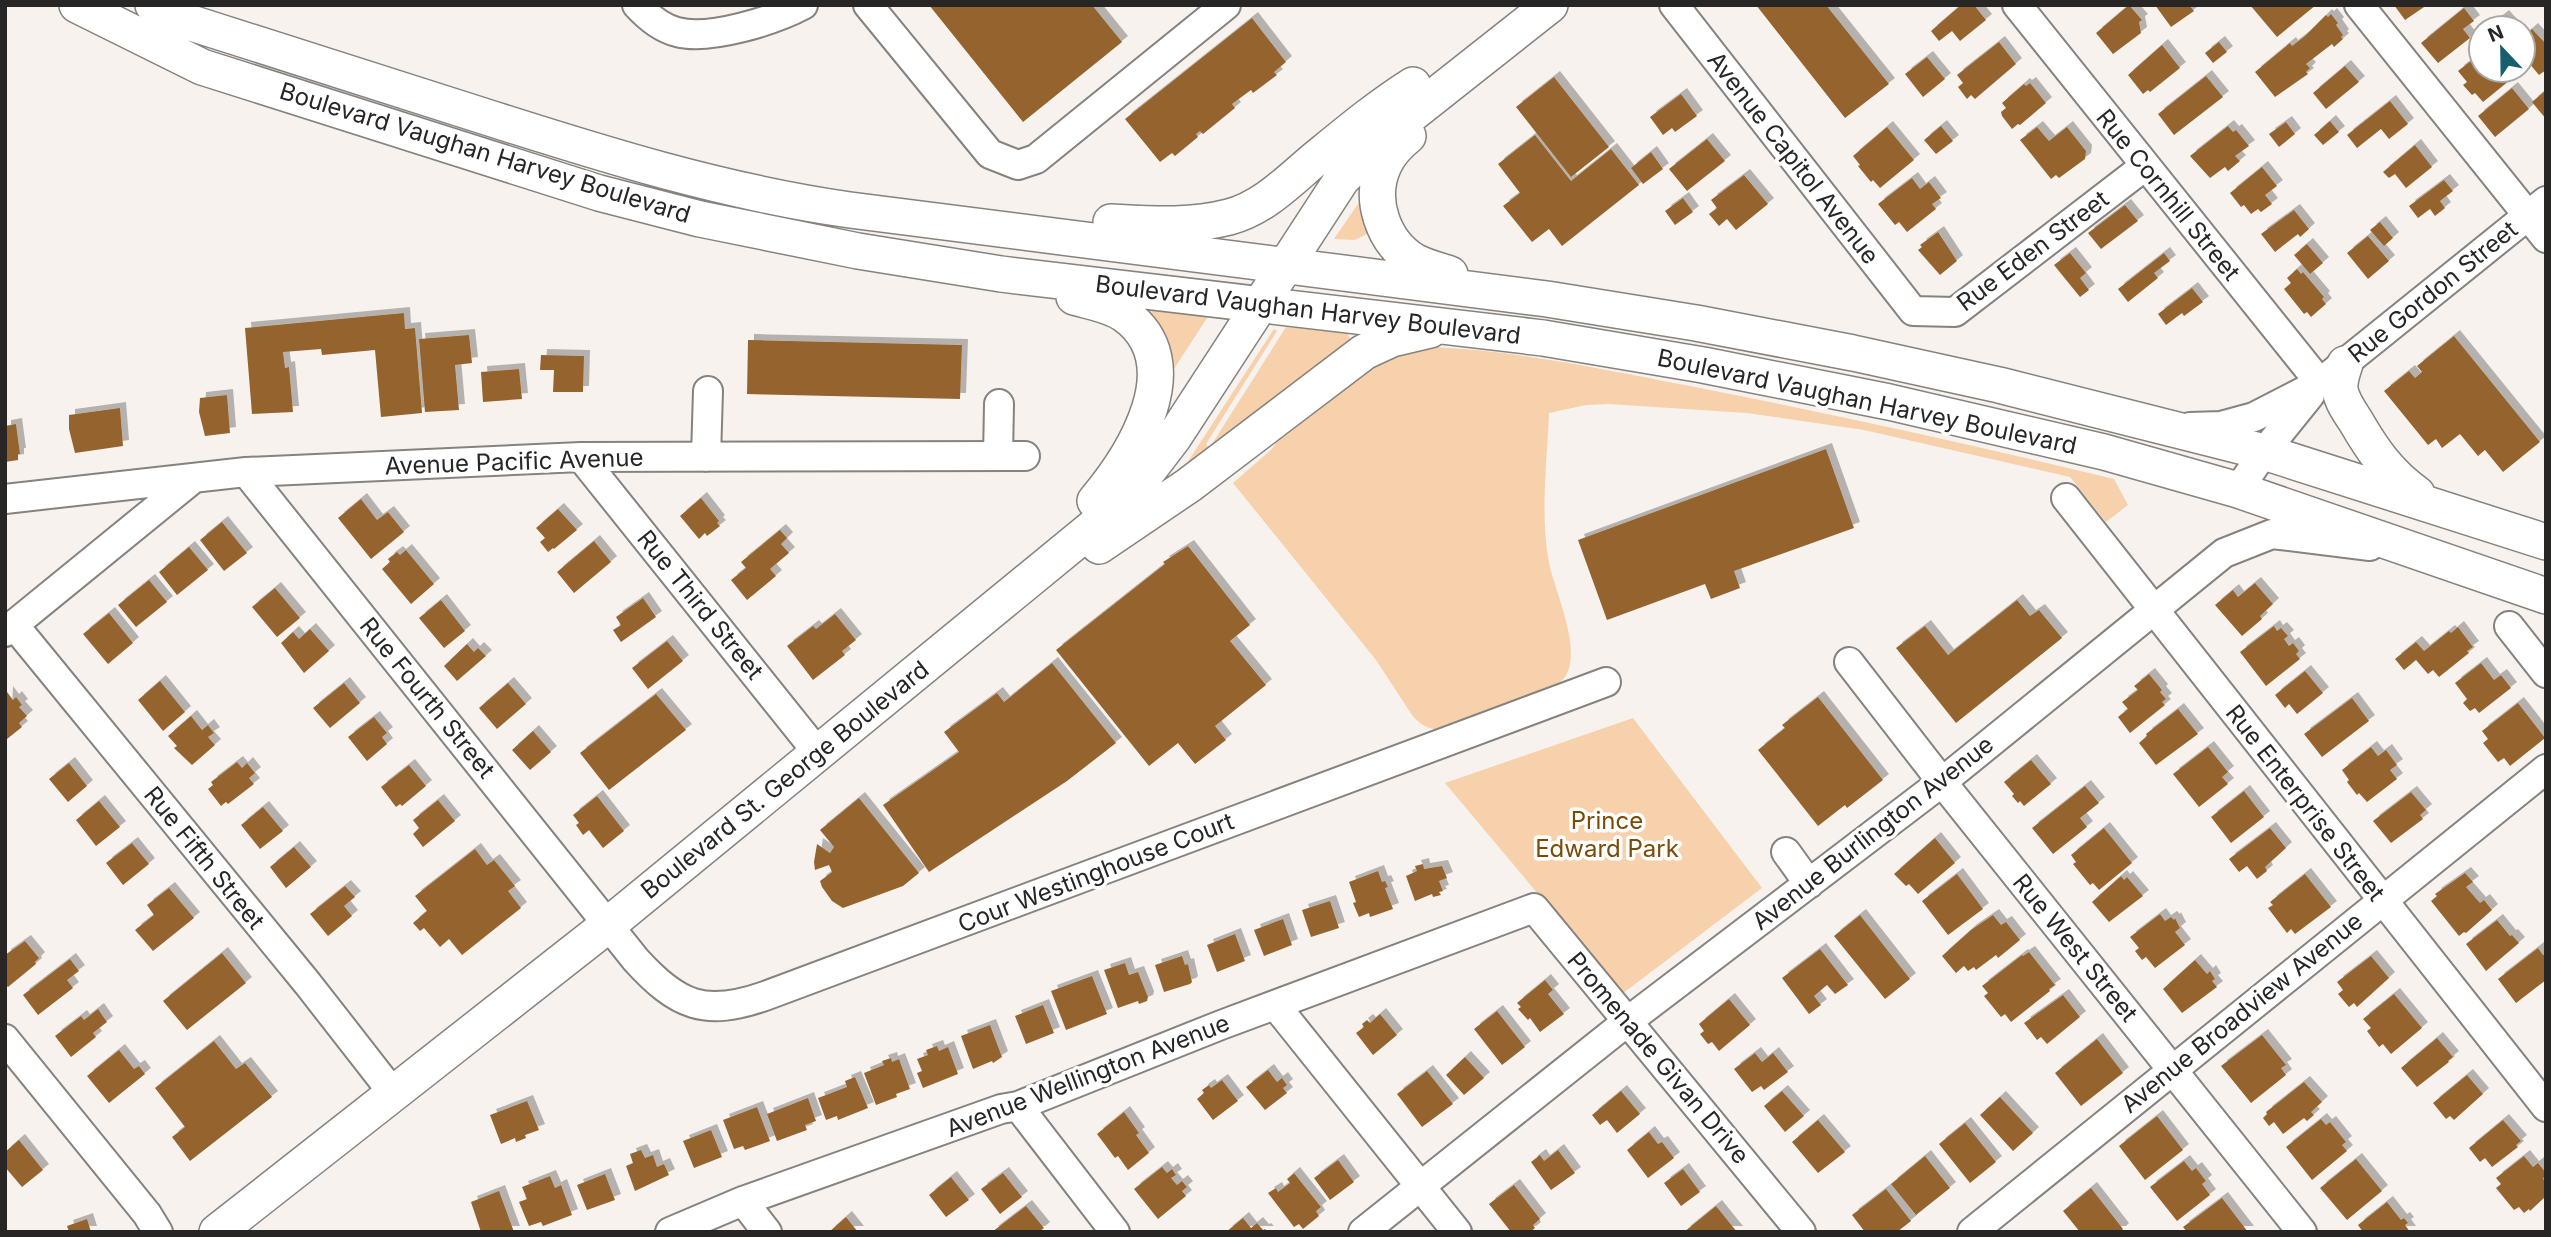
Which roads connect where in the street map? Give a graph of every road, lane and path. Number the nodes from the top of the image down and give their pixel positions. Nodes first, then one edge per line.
1 (77, 5) edge
2 (153, 5) edge
3 (637, 5) edge
4 (803, 5) edge
5 (868, 5) edge
6 (1226, 5) edge
7 (1550, 5) edge
8 (1674, 5) edge
9 (2017, 5) edge
10 (2359, 5) edge
11 (1518, 29) junction
12 (2145, 166) junction
13 (2537, 208) edge
14 (850, 210) junction
15 (2546, 238) edge
16 (1284, 265) junction
17 (1001, 274) junction
18 (1547, 299) junction
19 (1260, 304) junction
20 (1913, 311) joint
21 (1450, 326) junction
22 (2332, 374) junction
23 (708, 391) dead end
24 (999, 404) dead end
25 (2170, 427) junction
26 (2264, 452) junction
27 (581, 457) junction
28 (706, 457) junction
29 (246, 472) junction
30 (194, 478) junction
31 (2238, 490) junction
32 (2066, 498) dead end
33 (5, 499) edge
34 (2429, 503) junction
35 (2546, 542) edge
36 (2418, 552) junction
37 (2546, 596) edge
38 (2153, 609) junction
39 (2509, 626) dead end
40 (10, 629) edge
41 (937, 656) junction
42 (1849, 662) dead end
43 (2546, 673) edge
44 (1606, 682) dead end
45 (818, 753) junction
46 (2546, 769) edge
47 (1942, 782) junction
48 (1786, 852) dead end
49 (1809, 884) junction
50 (2382, 900) junction
51 (1506, 918) joint
52 (608, 925) junction
53 (1276, 1006) junction
54 (1628, 1021) junction
55 (5, 1040) edge
56 (2173, 1069) junction
57 (393, 1093) junction
58 (1018, 1106) junction
59 (2546, 1107) edge
60 (1420, 1185) junction
61 (743, 1201) junction
62 (158, 1232) edge
63 (218, 1232) edge
64 (670, 1232) edge
65 (767, 1232) edge
66 (1115, 1232) edge
67 (1363, 1232) edge
68 (1457, 1232) edge
69 (1801, 1232) edge
70 (1972, 1232) edge
71 (2302, 1232) edge

1 - 17 main road, Boulevard Vaughan Harvey Boulevard
2 - 14 main road, Boulevard Vaughan Harvey Boulevard
3 - 4 street
5 - 6 street
7 - 11 main road
8 - 20 street, Avenue Capitol Avenue
9 - 12 street, Rue Cornhill Street
10 - 13 street
11 - 14 main road
11 - 16 main road, Boulevard St. George Boulevard
11 - 18 main road
12 - 20 street, Rue Eden Street
12 - 22 street, Rue Cornhill Street
13 - 15 street
13 - 22 street, Rue Gordon Street
14 - 16 main road, Boulevard Vaughan Harvey Boulevard
16 - 18 main road, Boulevard Vaughan Harvey Boulevard
16 - 19 main road, Boulevard St. George Boulevard
17 - 19 main road, Boulevard Vaughan Harvey Boulevard
17 - 41 main road
18 - 25 main road, Boulevard Vaughan Harvey Boulevard
19 - 21 main road, Boulevard Vaughan Harvey Boulevard
19 - 41 main road, Boulevard St. George Boulevard
21 - 31 main road, Boulevard Vaughan Harvey Boulevard
21 - 41 main road
22 - 25 street, Rue Gordon Street
22 - 26 street, Rue Gordon Street
22 - 34 main road
23 - 28 street
24 - 28 street, Avenue Pacific Avenue
25 - 26 main road, Boulevard Vaughan Harvey Boulevard
26 - 31 street, Rue Gordon Street
26 - 34 main road, Boulevard Vaughan Harvey Boulevard
27 - 28 street, Avenue Pacific Avenue
27 - 29 street, Avenue Pacific Avenue
27 - 45 street, Rue Third Street
29 - 30 street, Avenue Pacific Avenue
29 - 52 street, Rue Fourth Street
30 - 33 street, Avenue Pacific Avenue
30 - 40 street
31 - 36 main road, Boulevard Vaughan Harvey Boulevard
32 - 38 street, Rue Enterprise Street
34 - 35 main road, Boulevard Vaughan Harvey Boulevard
36 - 37 main road, Boulevard Vaughan Harvey Boulevard
36 - 38 street, Avenue Burlington Avenue
38 - 47 street, Avenue Burlington Avenue
38 - 50 street, Rue Enterprise Street
39 - 43 street
40 - 57 street, Rue Fifth Street
41 - 45 main road, Boulevard St. George Boulevard
42 - 47 street, Rue West Street
44 - 52 street, Cour Westinghouse Court
45 - 52 main road, Boulevard St. George Boulevard
46 - 50 street, Avenue Broadview Avenue
47 - 49 street, Avenue Burlington Avenue
47 - 56 street, Rue West Street
48 - 49 street
49 - 54 street, Avenue Burlington Avenue
50 - 56 street, Avenue Broadview Avenue
50 - 59 street, Rue Enterprise Street
51 - 53 street, Avenue Wellington Avenue
51 - 54 street, Promenade Givan Drive
52 - 57 main road, Boulevard St. George Boulevard
53 - 58 street, Avenue Wellington Avenue
53 - 60 street
54 - 60 street, Avenue Burlington Avenue
54 - 69 street, Promenade Givan Drive
55 - 62 street
56 - 70 street, Avenue Broadview Avenue
56 - 71 street, Rue West Street
57 - 63 main road, Boulevard St. George Boulevard
58 - 61 street, Avenue Wellington Avenue
58 - 66 street
60 - 67 street, Avenue Burlington Avenue
60 - 68 street
61 - 64 street, Avenue Wellington Avenue
61 - 65 street

